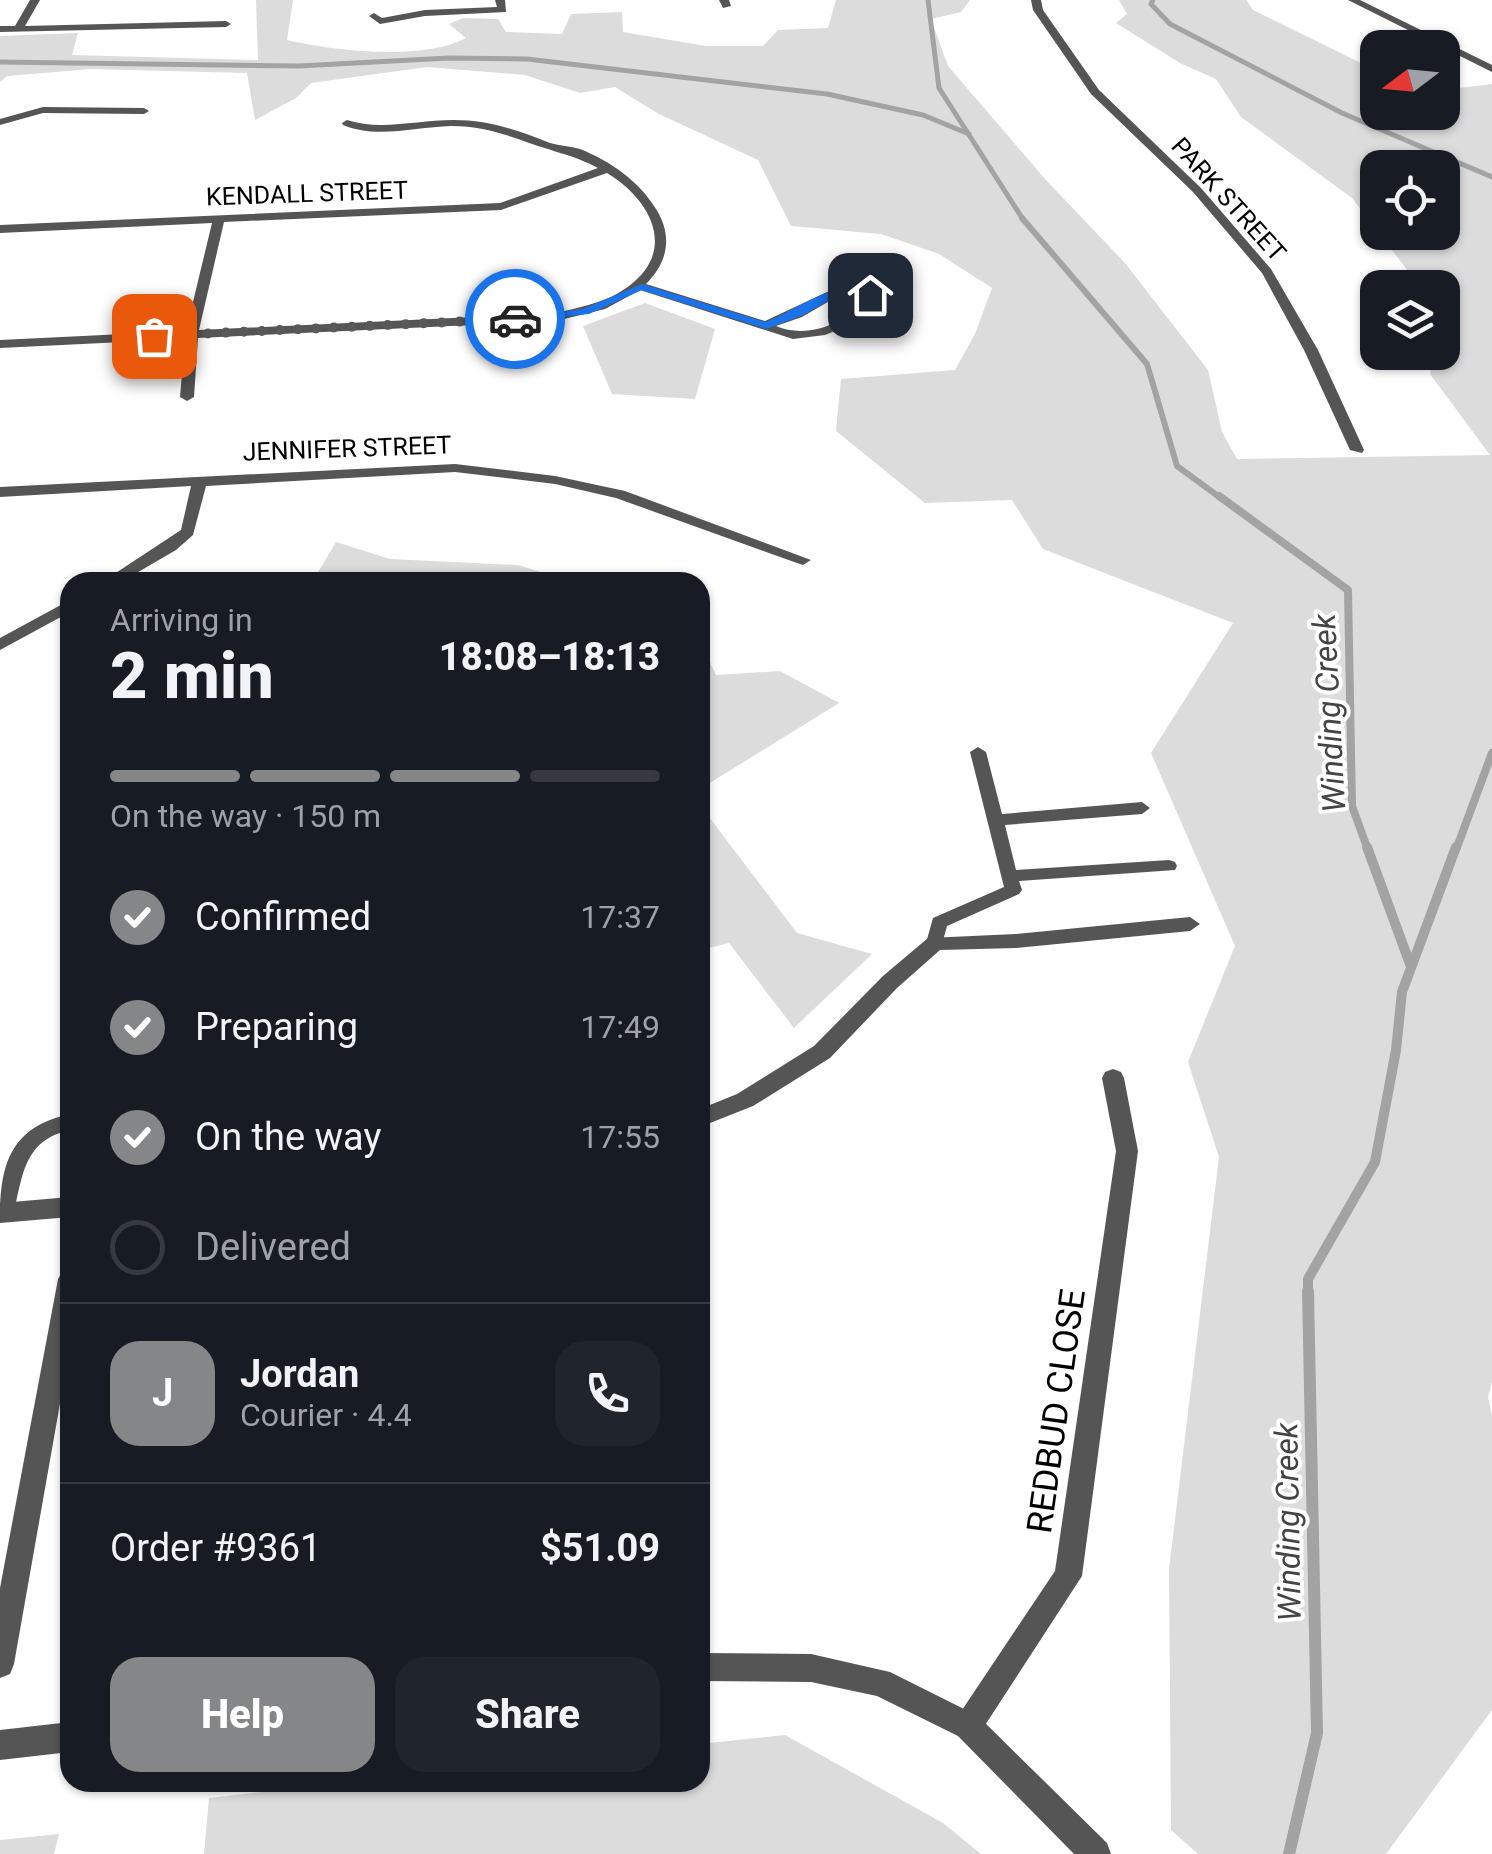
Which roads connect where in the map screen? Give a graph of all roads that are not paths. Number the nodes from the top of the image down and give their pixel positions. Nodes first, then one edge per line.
1 (35, 0) edge
2 (444, 0) edge
3 (500, 0) edge
4 (1036, 0) edge
5 (1353, 0) edge
6 (226, 24) dead end
7 (19, 28) junction
8 (0, 29) edge
9 (1492, 69) edge
10 (144, 111) dead end
11 (0, 122) edge
12 (533, 123) dead end
13 (560, 136) dead end
14 (572, 149) junction
15 (610, 168) junction
16 (219, 219) junction
17 (0, 229) edge
18 (642, 287) junction
19 (766, 326) junction
20 (192, 334) junction
21 (0, 344) edge
22 (187, 397) dead end
23 (1357, 450) dead end
24 (200, 480) junction
25 (0, 492) edge
26 (803, 560) dead end
27 (127, 572) edge
28 (60, 611) edge
29 (0, 645) edge
30 (978, 752) dead end
31 (1142, 808) dead end
32 (995, 820) junction
33 (1168, 866) dead end
34 (1009, 876) junction
35 (1190, 924) dead end
36 (935, 943) junction
37 (1113, 1078) dead end
38 (710, 1114) edge
39 (60, 1125) edge
40 (60, 1208) edge
41 (2, 1212) edge
42 (60, 1334) edge
43 (0, 1664) edge
44 (710, 1667) edge
45 (968, 1726) junction
46 (60, 1738) edge
47 (0, 1744) edge
48 (1096, 1854) edge

1 - 7 street
2 - 3 street
4 - 23 street, PARK STREET
5 - 9 street
6 - 7 street
7 - 8 street
10 - 11 street
12 - 14 street
13 - 14 street
14 - 15 street
15 - 16 street, KENDALL STREET
15 - 18 street
16 - 17 street, KENDALL STREET
16 - 20 street
18 - 19 street
18 - 20 street
19 - 19 street
20 - 21 street
20 - 22 street
24 - 25 street, JENNIFER STREET
24 - 26 street, JENNIFER STREET
24 - 27 street
28 - 29 street
30 - 32 lane
31 - 32 lane
32 - 34 lane
33 - 34 lane
34 - 36 lane
35 - 36 street
36 - 38 street
37 - 45 street, REDBUD CLOSE
39 - 41 lane
40 - 41 street
42 - 43 street
44 - 45 street
45 - 48 street
46 - 47 street

